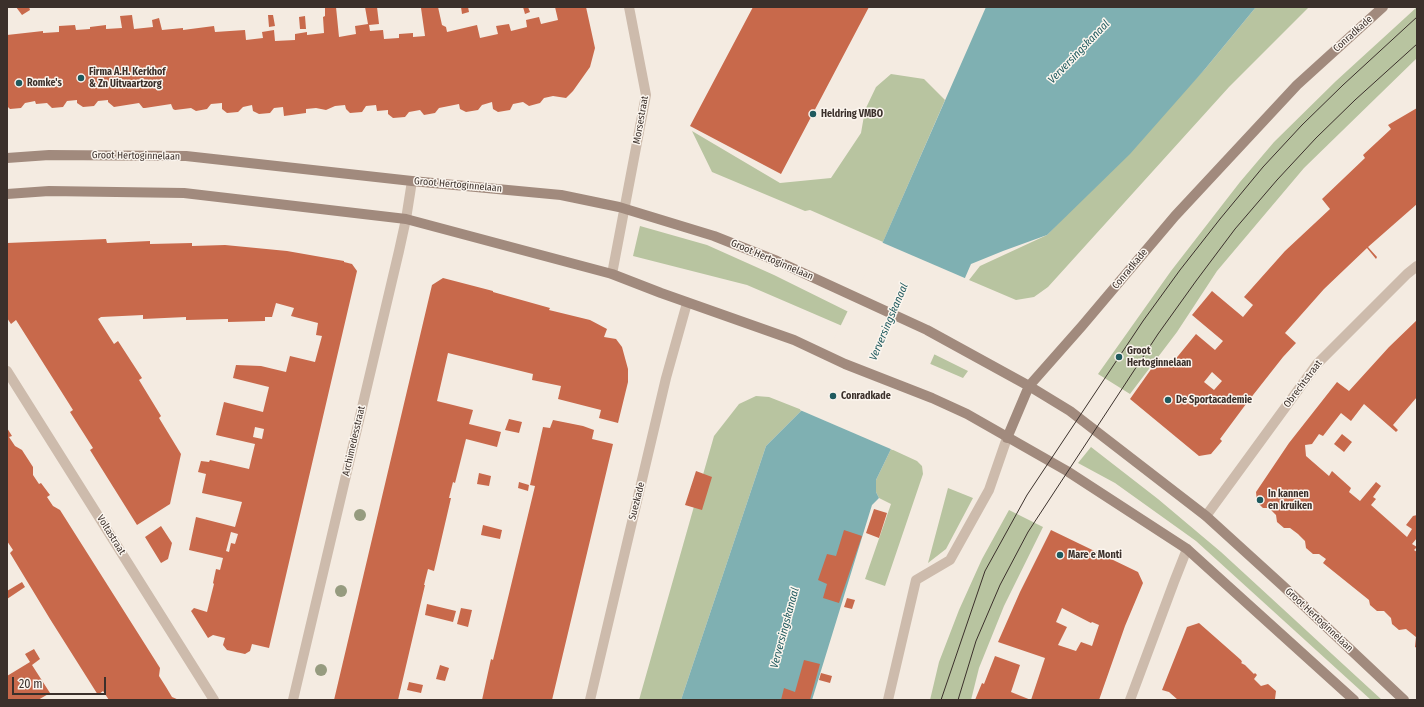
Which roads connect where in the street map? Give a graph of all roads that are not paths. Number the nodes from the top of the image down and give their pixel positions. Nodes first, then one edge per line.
1 (629, 7) edge
2 (1383, 7) edge
3 (7, 158) edge
4 (412, 181) junction
5 (7, 194) edge
6 (625, 209) junction
7 (406, 219) junction
8 (1417, 266) edge
9 (612, 274) junction
10 (687, 303) junction
11 (7, 371) edge
12 (1029, 386) junction
13 (1008, 438) junction
14 (1206, 516) junction
15 (1187, 549) junction
16 (214, 700) edge
17 (292, 700) edge
18 (590, 700) edge
19 (888, 700) edge
20 (1130, 700) edge
21 (1354, 700) edge
22 (1404, 700) edge

1 - 6 street, Morsestraat
2 - 12 street, Conradkade
3 - 4 street, Groot Hertoginnelaan
4 - 6 street, Groot Hertoginnelaan
4 - 7 street, Archimedesstraat
5 - 7 street
6 - 9 street
6 - 12 street, Groot Hertoginnelaan
7 - 9 street
7 - 17 street, Archimedesstraat
8 - 14 street, Obrechtstraat
9 - 10 street
10 - 13 street
10 - 18 street, Suezkade
11 - 16 street, Voltastraat
12 - 13 street, Conradkade
12 - 14 street, Groot Hertoginnelaan
13 - 15 street
13 - 19 street, Conradkade
14 - 22 street, Groot Hertoginnelaan
15 - 20 street
15 - 21 street

